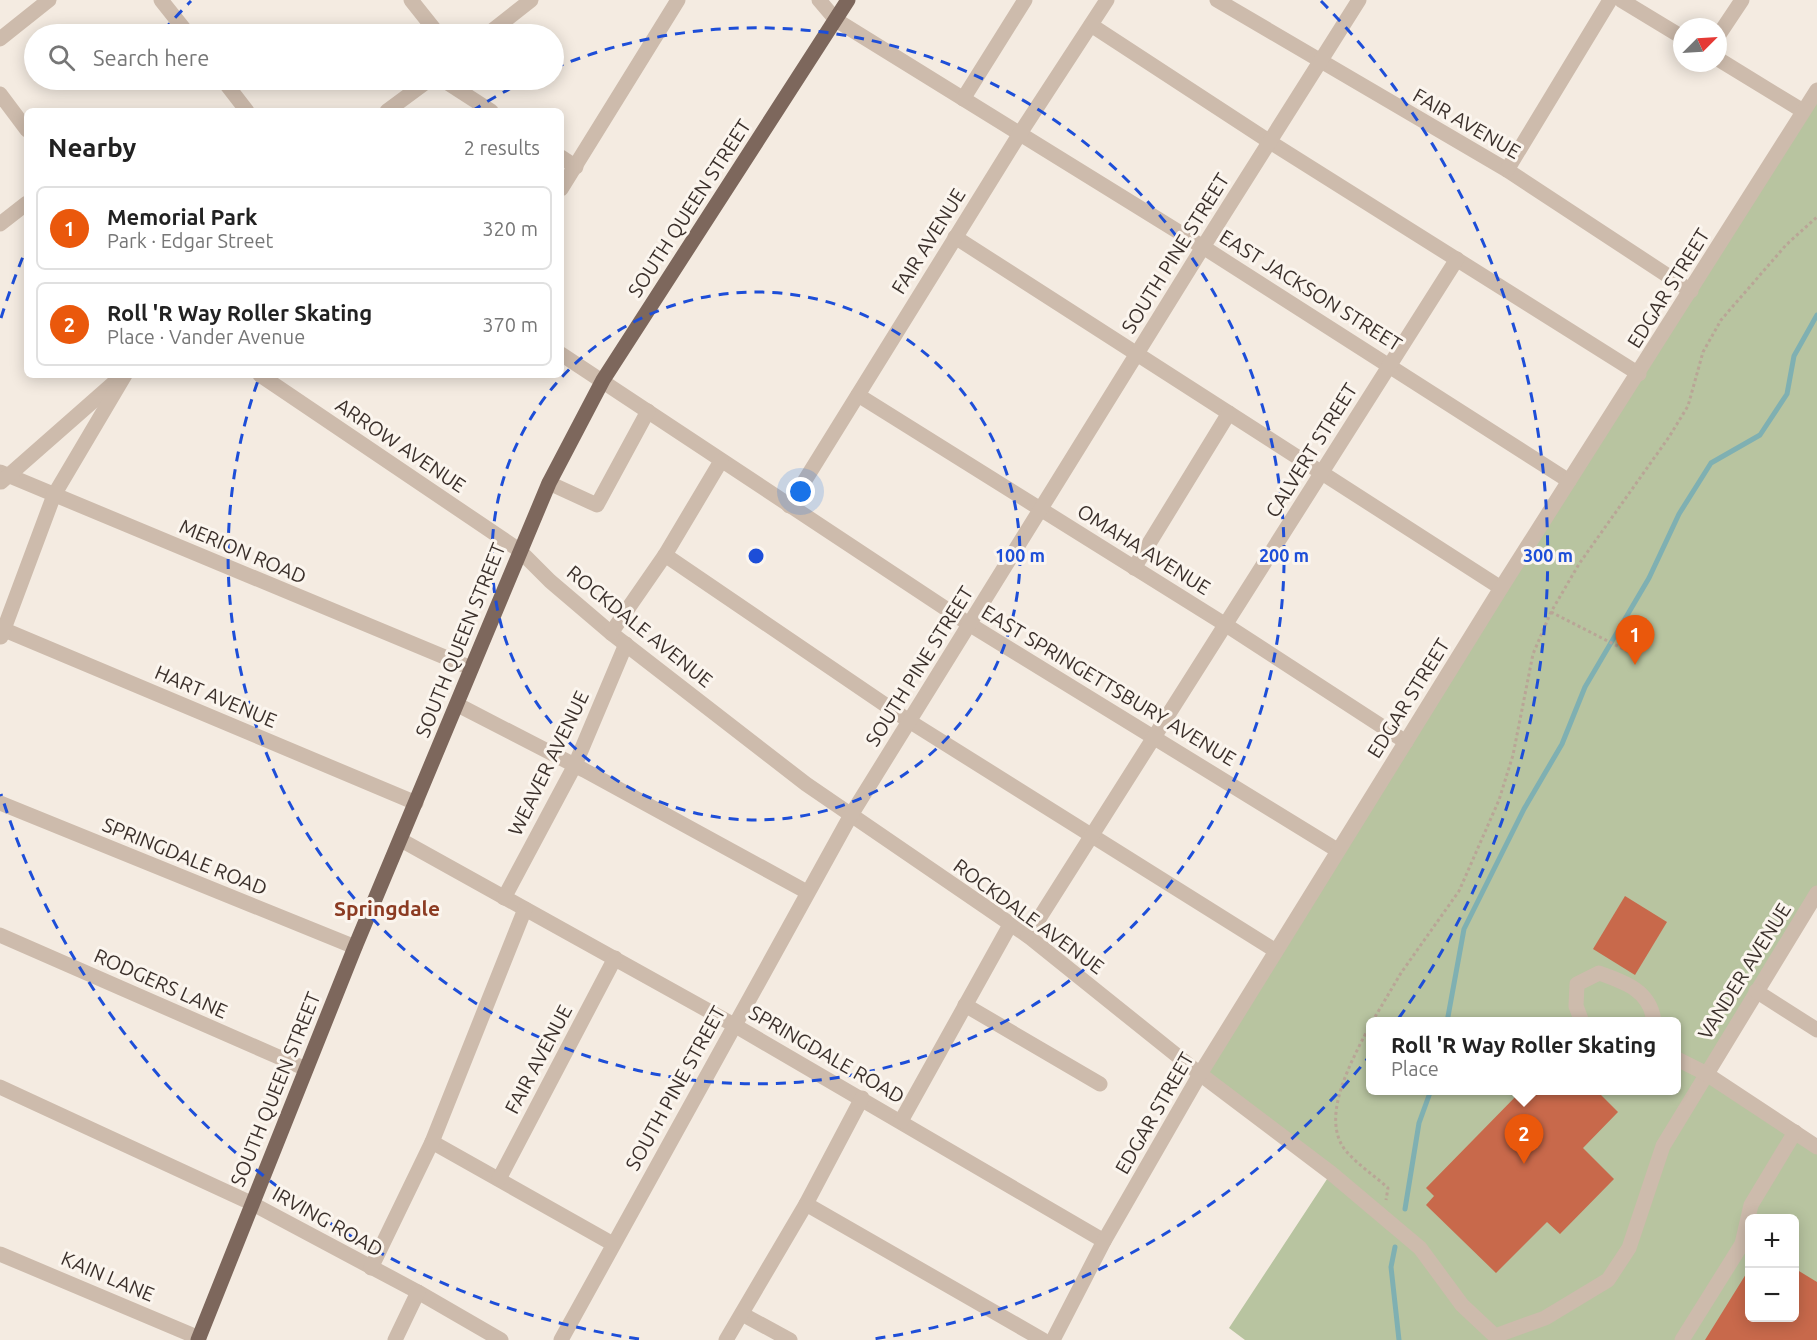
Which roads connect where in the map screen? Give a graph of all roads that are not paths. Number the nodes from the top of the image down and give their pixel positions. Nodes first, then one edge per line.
1 (49, 0) edge
2 (161, 0) edge
3 (411, 0) edge
4 (531, 0) edge
5 (678, 0) edge
6 (819, 0) edge
7 (848, 0) edge
8 (1025, 0) edge
9 (1107, 0) edge
10 (1217, 0) edge
11 (1359, 0) edge
12 (1610, 0) edge
13 (1621, 0) edge
14 (1742, 0) edge
15 (836, 20) junction
16 (1727, 22) edge
17 (180, 24) edge
18 (430, 24) edge
19 (501, 24) edge
20 (1091, 25) junction
21 (1673, 32) edge
22 (0, 39) edge
23 (1321, 62) junction
24 (1727, 65) edge
25 (231, 90) edge
26 (415, 90) edge
27 (458, 90) edge
28 (1817, 90) edge
29 (0, 94) edge
30 (963, 99) junction
31 (245, 108) edge
32 (391, 108) edge
33 (486, 108) edge
34 (1803, 111) junction
35 (24, 126) edge
36 (1019, 135) junction
37 (1270, 142) junction
38 (564, 159) edge
39 (576, 167) junction
40 (1508, 170) junction
41 (564, 185) edge
42 (24, 205) edge
43 (0, 224) edge
44 (955, 237) junction
45 (1203, 246) junction
46 (1457, 259) junction
47 (1691, 291) junction
48 (1136, 354) junction
49 (564, 356) edge
50 (1389, 364) junction
51 (1639, 374) junction
52 (120, 378) edge
53 (122, 378) edge
54 (264, 378) edge
55 (603, 380) junction
56 (858, 395) junction
57 (648, 411) junction
58 (1229, 413) junction
59 (721, 462) junction
60 (1323, 472) junction
61 (3, 478) edge
62 (1569, 481) junction
63 (549, 483) junction
64 (54, 495) junction
65 (789, 506) junction
66 (1040, 509) junction
67 (519, 550) junction
68 (665, 555) junction
69 (1134, 568) junction
70 (1501, 588) junction
71 (969, 624) junction
72 (1226, 625) junction
73 (1, 632) edge
74 (611, 633) junction
75 (626, 644) junction
76 (471, 668) junction
77 (458, 705) junction
78 (909, 720) junction
79 (1155, 737) junction
80 (1406, 742) junction
81 (575, 765) junction
82 (416, 802) junction
83 (0, 803) edge
84 (851, 815) junction
85 (1092, 835) junction
86 (401, 840) junction
87 (1338, 850) junction
88 (807, 892) junction
89 (1817, 893) edge
90 (504, 898) junction
91 (525, 909) junction
92 (1010, 925) junction
93 (0, 935) edge
94 (1028, 936) junction
95 (355, 947) junction
96 (1276, 951) junction
97 (615, 958) junction
98 (1756, 991) junction
99 (965, 1005) junction
100 (1580, 1017) edge
101 (1652, 1017) edge
102 (734, 1025) junction
103 (1817, 1030) edge
104 (1681, 1061) edge
105 (306, 1069) junction
106 (1705, 1073) junction
107 (1200, 1074) junction
108 (1100, 1084) dead end
109 (0, 1087) edge
110 (862, 1098) junction
111 (901, 1121) junction
112 (1795, 1132) junction
113 (432, 1142) junction
114 (1817, 1147) edge
115 (499, 1179) junction
116 (251, 1203) junction
117 (806, 1204) junction
118 (1104, 1240) junction
119 (614, 1244) junction
120 (0, 1254) edge
121 (371, 1268) junction
122 (418, 1292) junction
123 (742, 1314) junction
124 (1495, 1336) joint
125 (199, 1339) edge
126 (395, 1340) edge
127 (501, 1340) edge
128 (561, 1340) edge
129 (726, 1340) edge
130 (790, 1340) edge
131 (1043, 1340) edge
132 (1053, 1340) edge
133 (1682, 1340) edge

1 - 22 street
2 - 17 street
3 - 18 street
4 - 19 street
5 - 39 street
6 - 15 street, EAST JACKSON STREET
7 - 15 main road, SOUTH QUEEN STREET
8 - 30 street
9 - 20 street, FAIR AVENUE
10 - 23 street, FAIR AVENUE
11 - 23 street, SOUTH PINE STREET
12 - 40 street
13 - 21 street
14 - 16 street
15 - 30 street, EAST JACKSON STREET
15 - 55 main road, SOUTH QUEEN STREET
20 - 36 street, FAIR AVENUE
20 - 37 street
23 - 37 street, SOUTH PINE STREET
23 - 40 street, FAIR AVENUE
24 - 34 street
25 - 31 street
26 - 32 street
27 - 33 street
28 - 34 street, EDGAR STREET
29 - 35 street
30 - 36 street, EAST JACKSON STREET
34 - 47 street, EDGAR STREET
36 - 44 street, FAIR AVENUE
36 - 45 street, EAST JACKSON STREET
37 - 45 street, SOUTH PINE STREET
37 - 46 street
38 - 39 street
39 - 41 street
40 - 47 street, FAIR AVENUE
42 - 43 street
44 - 48 street
44 - 56 street, FAIR AVENUE
45 - 48 street, SOUTH PINE STREET
45 - 50 street, EAST JACKSON STREET
46 - 50 street, CALVERT STREET
46 - 51 street
47 - 51 street, EDGAR STREET
48 - 58 street
48 - 66 street, SOUTH PINE STREET
49 - 55 street, EAST SPRINGETTSBURY AVENUE
50 - 60 street, CALVERT STREET
50 - 62 street, EAST JACKSON STREET
51 - 62 street, EDGAR STREET
52 - 61 street
53 - 64 street
54 - 67 street, ARROW AVENUE
55 - 57 street, EAST SPRINGETTSBURY AVENUE
55 - 63 main road, SOUTH QUEEN STREET
56 - 65 street, FAIR AVENUE
56 - 66 street, OMAHA AVENUE
57 - 59 street, EAST SPRINGETTSBURY AVENUE
57 - 63 street
58 - 60 street
58 - 69 street
59 - 65 street, EAST SPRINGETTSBURY AVENUE
59 - 68 street
60 - 70 street
60 - 72 street, CALVERT STREET
61 - 64 street, MERION ROAD
62 - 70 street, EDGAR STREET
63 - 67 main road, SOUTH QUEEN STREET
64 - 73 street
64 - 76 street, MERION ROAD
65 - 71 street, EAST SPRINGETTSBURY AVENUE
66 - 69 street, OMAHA AVENUE
66 - 71 street, SOUTH PINE STREET
67 - 74 street, ROCKDALE AVENUE
67 - 76 main road, SOUTH QUEEN STREET
68 - 74 street
68 - 78 street
69 - 72 street, OMAHA AVENUE
70 - 80 street, EDGAR STREET
71 - 78 street, SOUTH PINE STREET
71 - 79 street, EAST SPRINGETTSBURY AVENUE
72 - 79 street, CALVERT STREET
72 - 80 street, OMAHA AVENUE
73 - 82 street, HART AVENUE
74 - 75 street, ROCKDALE AVENUE
75 - 81 street, WEAVER AVENUE
75 - 84 street, ROCKDALE AVENUE
76 - 77 main road, SOUTH QUEEN STREET
77 - 81 street
77 - 82 main road, SOUTH QUEEN STREET
78 - 84 street, SOUTH PINE STREET
78 - 85 street
79 - 85 street, CALVERT STREET
79 - 87 street, EAST SPRINGETTSBURY AVENUE
80 - 87 street, EDGAR STREET
81 - 88 street
81 - 90 street, WEAVER AVENUE
82 - 86 main road, SOUTH QUEEN STREET
83 - 95 street, SPRINGDALE ROAD
84 - 88 street, SOUTH PINE STREET
84 - 92 street, ROCKDALE AVENUE
85 - 94 street, CALVERT STREET
85 - 96 street
86 - 90 street, SPRINGDALE ROAD
86 - 95 main road, SOUTH QUEEN STREET
87 - 96 street, EDGAR STREET
88 - 102 street, SOUTH PINE STREET
89 - 98 street, VANDER AVENUE
90 - 91 street, SPRINGDALE ROAD
91 - 97 street, SPRINGDALE ROAD
91 - 113 street
92 - 94 street, ROCKDALE AVENUE
92 - 99 street
93 - 105 street, RODGERS LANE
94 - 107 street, ROCKDALE AVENUE
95 - 105 main road, SOUTH QUEEN STREET
96 - 107 street, EDGAR STREET
97 - 102 street, SPRINGDALE ROAD
97 - 115 street, FAIR AVENUE
98 - 103 street
98 - 106 street, VANDER AVENUE
99 - 108 street
99 - 111 street
100 - 101 street
102 - 110 street, SPRINGDALE ROAD
102 - 119 street, SOUTH PINE STREET
104 - 106 street
105 - 116 main road, SOUTH QUEEN STREET
106 - 112 street
106 - 124 street, VANDER AVENUE
107 - 118 street, EDGAR STREET
107 - 124 street, ROCKDALE AVENUE
109 - 116 street, IRVING ROAD
110 - 111 street, SPRINGDALE ROAD
110 - 117 street
111 - 118 street, SPRINGDALE ROAD
112 - 114 street
112 - 133 street
113 - 115 street
113 - 121 street
115 - 119 street
116 - 121 street, IRVING ROAD
116 - 125 main road, SOUTH QUEEN STREET
117 - 123 street
117 - 131 street
118 - 132 street, EDGAR STREET
119 - 128 street, SOUTH PINE STREET
120 - 125 street, KAIN LANE
121 - 122 street, IRVING ROAD
122 - 126 street
122 - 127 street, IRVING ROAD
123 - 129 street
123 - 130 street

